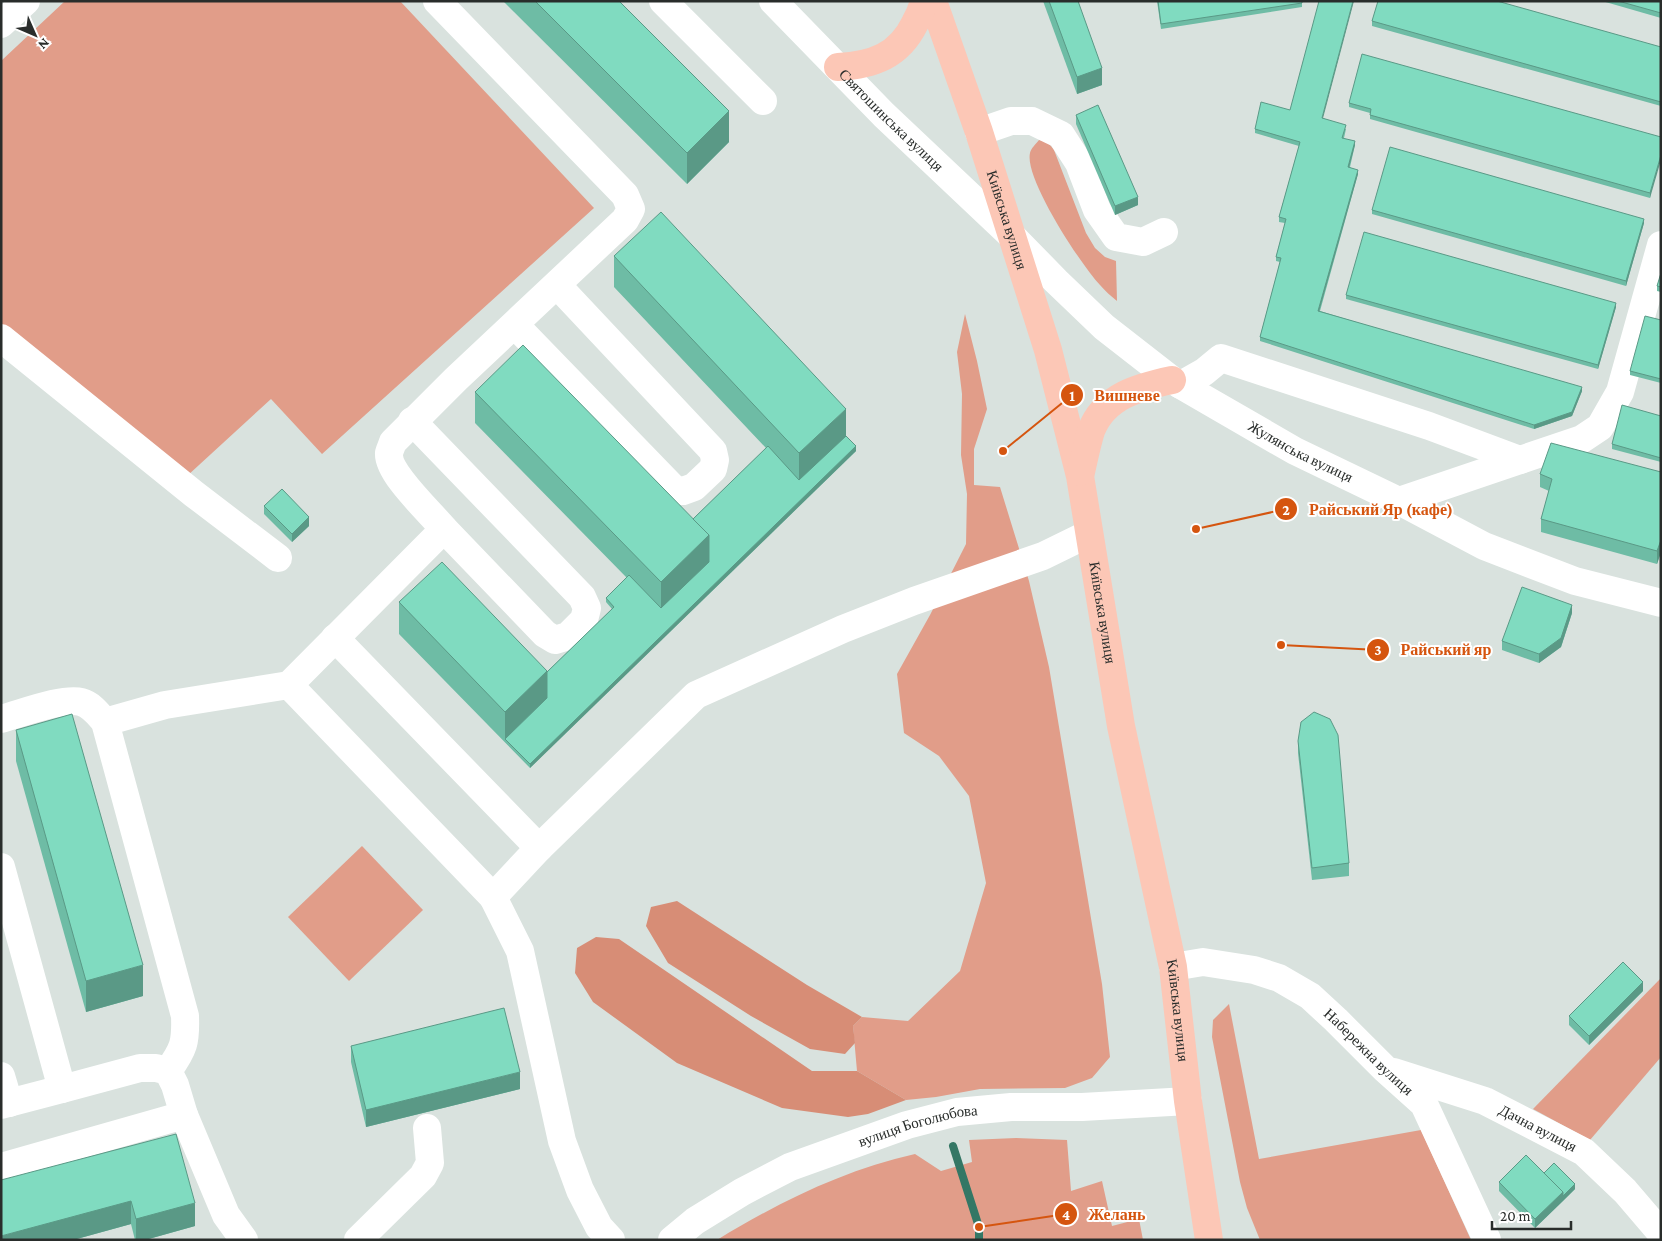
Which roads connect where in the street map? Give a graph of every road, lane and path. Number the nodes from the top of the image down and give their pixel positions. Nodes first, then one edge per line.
1 (26, 1) edge
2 (437, 1) edge
3 (663, 1) edge
4 (773, 1) edge
5 (924, 1) edge
6 (932, 1) edge
7 (1, 24) edge
8 (838, 67) junction
9 (763, 101) dead end
10 (979, 132) junction
11 (1164, 232) dead end
12 (1012, 235) junction
13 (1661, 245) edge
14 (556, 285) junction
15 (515, 325) junction
16 (1, 338) edge
17 (1176, 383) junction
18 (412, 422) junction
19 (1520, 460) junction
20 (1080, 476) junction
21 (1399, 501) junction
22 (444, 529) junction
23 (1088, 534) junction
24 (278, 558) dead end
25 (1661, 603) edge
26 (336, 638) junction
27 (289, 685) junction
28 (1, 720) edge
29 (105, 722) junction
30 (539, 848) junction
31 (1, 867) edge
32 (493, 897) junction
33 (1173, 967) junction
34 (1385, 1069) junction
35 (168, 1071) junction
36 (1, 1076) edge
37 (62, 1089) junction
38 (1188, 1101) junction
39 (5, 1104) edge
40 (184, 1115) junction
41 (427, 1128) dead end
42 (1, 1167) edge
43 (1661, 1233) edge
44 (244, 1240) edge
45 (358, 1240) edge
46 (611, 1240) edge
47 (672, 1240) edge
48 (1209, 1240) edge
49 (1487, 1240) edge

1 - 7 street
2 - 14 street
3 - 9 street
4 - 8 street, Святошинська вулиця
5 - 8 main road
6 - 10 main road, Київська вулиця
8 - 12 street, Святошинська вулиця
10 - 11 street
10 - 12 main road, Київська вулиця
12 - 17 street, Жулянська вулиця
12 - 20 main road, Київська вулиця
13 - 19 street
14 - 15 street
14 - 15 street
15 - 18 street
16 - 24 street
17 - 19 street
17 - 20 main road
17 - 21 street, Жулянська вулиця
18 - 22 street
18 - 22 street
19 - 21 street
20 - 23 main road, Київська вулиця
21 - 25 street, Жулянська вулиця
22 - 26 street
23 - 30 street
23 - 33 main road, Київська вулиця
26 - 27 street
26 - 30 street
27 - 29 street
27 - 32 street
28 - 29 street
29 - 35 street
30 - 32 street
31 - 37 street
32 - 46 street
33 - 34 street, Набережна вулиця
33 - 38 main road, Київська вулиця
34 - 43 street, Дачна вулиця
34 - 49 street, Набережна вулиця
35 - 37 street
35 - 40 street
36 - 39 street
37 - 39 street
38 - 47 street, вулиця Боголюбова
38 - 48 main road, Київська вулиця
40 - 42 street
40 - 44 street
41 - 45 street

